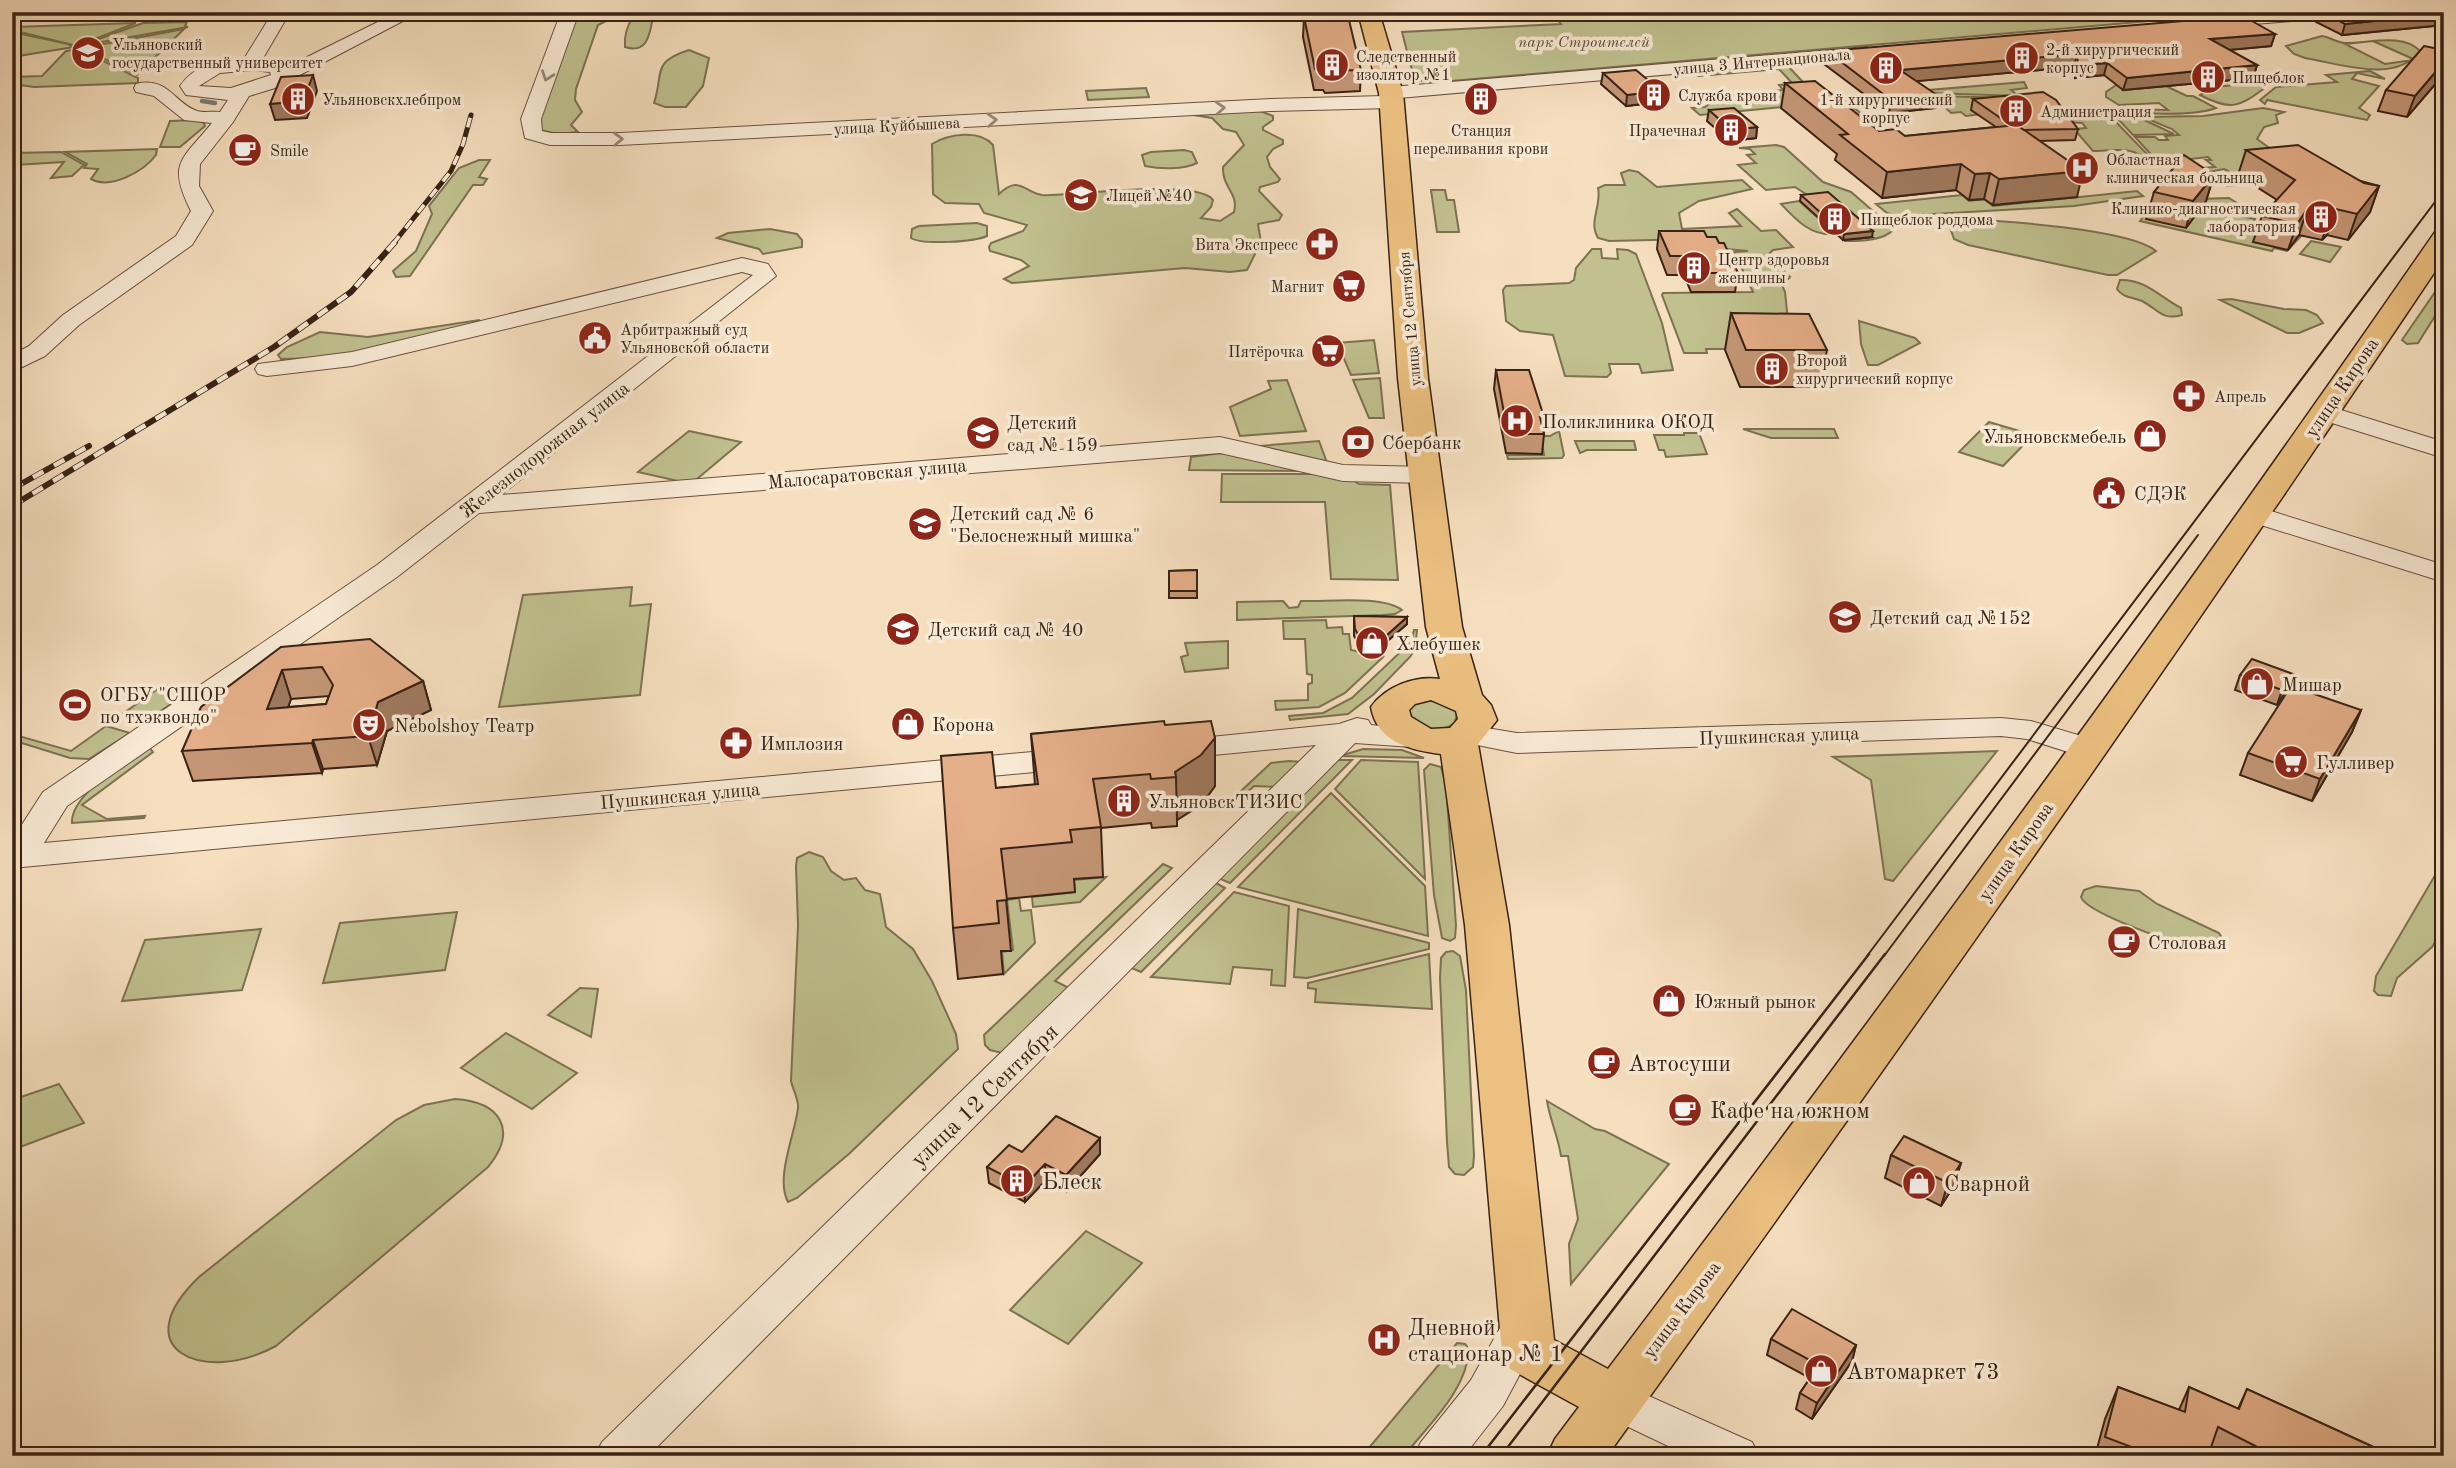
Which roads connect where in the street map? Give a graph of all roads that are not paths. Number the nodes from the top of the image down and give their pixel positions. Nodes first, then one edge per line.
1 (282, 12) edge
2 (412, 12) edge
3 (570, 12) edge
4 (1368, 12) edge
5 (2342, 12) edge
6 (2220, 16) edge
7 (2190, 24) edge
8 (1888, 50) edge
9 (250, 64) junction
10 (280, 77) junction
11 (193, 79) junction
12 (241, 94) junction
13 (1391, 97) junction
14 (226, 118) junction
15 (2444, 238) edge
16 (12, 365) edge
17 (267, 369) dead end
18 (2325, 413) junction
19 (2444, 450) edge
20 (1426, 475) junction
21 (474, 505) junction
22 (2255, 514) junction
23 (2444, 574) edge
24 (1444, 627) junction
25 (1395, 702) junction
26 (1463, 723) junction
27 (1347, 733) junction
28 (1412, 737) junction
29 (2087, 748) junction
30 (1147, 752) edge
31 (1106, 755) edge
32 (16, 856) edge
33 (1525, 1323) junction
34 (1615, 1400) junction
35 (618, 1456) edge
36 (1437, 1456) edge
37 (1575, 1456) edge
38 (1736, 1456) edge

1 - 9 street
2 - 10 street
3 -> 13 street, улица Куйбышева
4 - 13 main road, улица 12 Сентября
5 - 6 street
6 - 7 street
8 - 13 street, улица 3 Интернационала
9 - 10 street
9 - 11 street
10 - 12 street
11 - 12 street
11 - 14 street
12 - 14 street
13 - 20 main road, улица 12 Сентября
14 - 16 street
15 - 18 main road, улица Кирова
17 - 21 street, Железнодорожная улица
18 - 19 street
18 - 22 main road, улица Кирова
20 - 21 street, Малосаратовская улица
20 - 24 main road, улица 12 Сентября
21 - 32 street, Железнодорожная улица
22 - 23 street
22 - 29 main road, улица Кирова
24 - 25 main road
24 - 26 main road, улица 12 Сентября
25 - 26 main road
25 - 27 street
25 - 28 main road
26 - 28 main road
26 - 29 street, Пушкинская улица
26 - 33 main road, улица 12 Сентября
27 - 28 street
27 - 30 street
27 - 35 street, улица 12 Сентября
29 - 34 main road, улица Кирова
31 - 32 street, Пушкинская улица
33 - 34 main road, улица 12 Сентября
33 - 36 street
34 - 37 main road, улица Кирова
34 - 38 street

